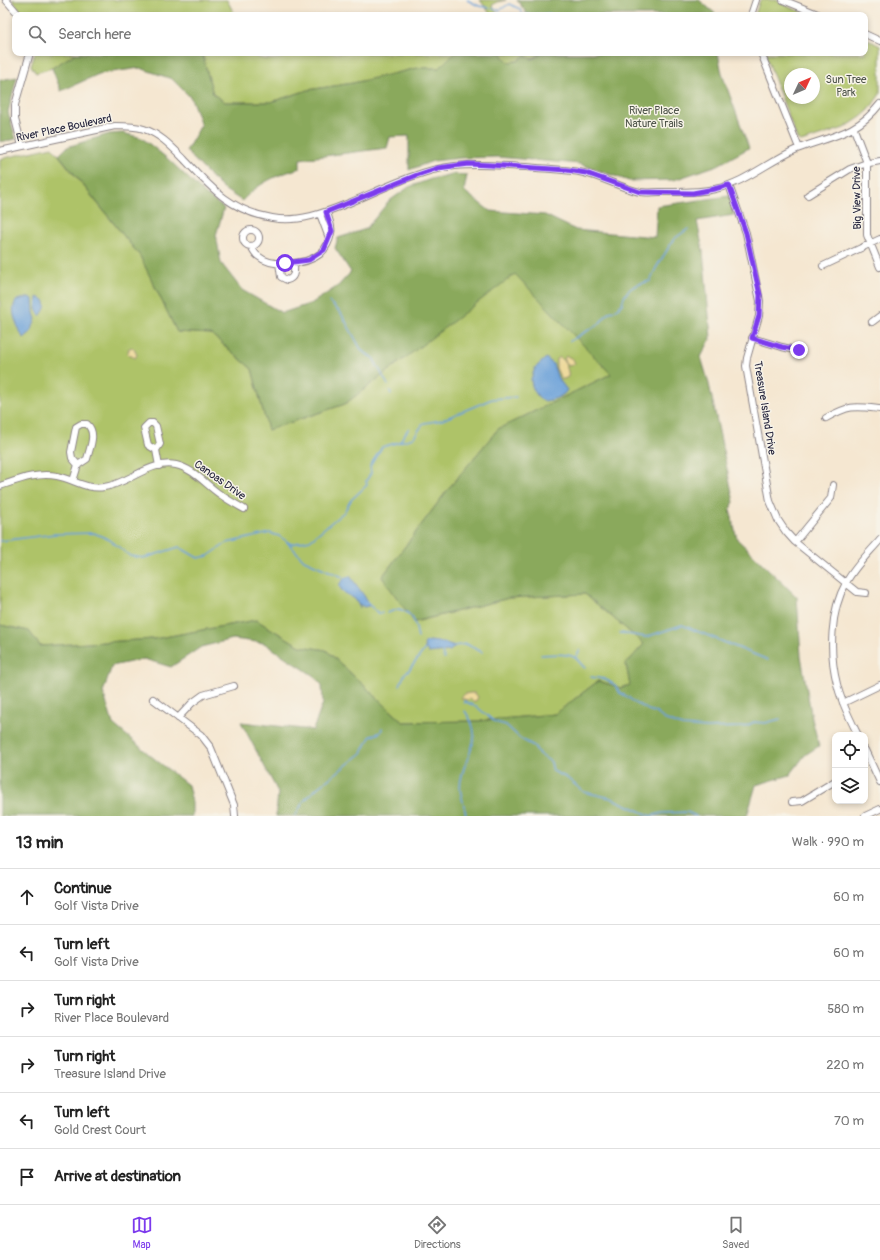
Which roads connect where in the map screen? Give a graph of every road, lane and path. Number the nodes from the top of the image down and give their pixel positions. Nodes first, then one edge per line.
1 (6, 0) edge
2 (756, 0) edge
3 (783, 0) edge
4 (16, 12) edge
5 (752, 12) edge
6 (813, 12) edge
7 (868, 35) edge
8 (880, 41) edge
9 (29, 56) edge
10 (762, 56) edge
11 (880, 104) edge
12 (854, 128) junction
13 (22, 146) junction
14 (798, 148) junction
15 (0, 151) edge
16 (880, 161) edge
17 (867, 163) junction
18 (729, 185) junction
19 (808, 195) dead end
20 (323, 213) junction
21 (880, 239) edge
22 (870, 244) junction
23 (251, 246) dead end
24 (279, 263) junction
25 (294, 263) junction
26 (823, 266) dead end
27 (880, 267) edge
28 (880, 316) edge
29 (872, 322) dead end
30 (752, 338) junction
31 (799, 350) dead end
32 (880, 409) edge
33 (826, 418) dead end
34 (156, 450) dead end
35 (78, 465) junction
36 (159, 466) junction
37 (73, 481) junction
38 (833, 485) dead end
39 (0, 486) edge
40 (244, 509) dead end
41 (880, 540) edge
42 (795, 542) junction
43 (845, 583) junction
44 (866, 593) dead end
45 (880, 684) edge
46 (234, 686) dead end
47 (153, 699) dead end
48 (843, 703) junction
49 (178, 718) junction
50 (857, 732) edge
51 (868, 764) edge
52 (880, 782) edge
53 (832, 783) edge
54 (792, 802) dead end
55 (880, 809) edge
56 (235, 816) edge
57 (866, 816) edge

1 - 4 street
2 - 5 street
3 - 6 street
7 - 8 street
9 - 13 street
10 - 14 street
11 - 12 street, River Place Boulevard
12 - 14 street, River Place Boulevard
12 - 17 street, Big View Drive
13 - 15 street, River Place Boulevard
13 - 20 street, River Place Boulevard
14 - 18 street, River Place Boulevard
16 - 17 street
17 - 19 street
17 - 22 street, Big View Drive
18 - 20 street, River Place Boulevard
18 - 30 street, Treasure Island Drive
20 - 25 street
21 - 22 street
22 - 26 street
22 - 27 street, Big View Drive
23 - 24 street
24 - 25 street
24 - 25 street
28 - 29 street
30 - 31 street
30 - 42 street, Treasure Island Drive
32 - 33 street
34 - 36 street
35 - 35 street
35 - 37 street
36 - 37 street, Canoas Drive
36 - 40 street, Canoas Drive
37 - 39 street, Canoas Drive
38 - 42 street
41 - 43 street
42 - 43 street, Treasure Island Drive
43 - 44 street, Treasure Island Drive
43 - 48 street
45 - 48 street
46 - 49 street
47 - 49 street
48 - 50 street
49 - 56 street
51 - 52 street
53 - 54 street
55 - 57 street

